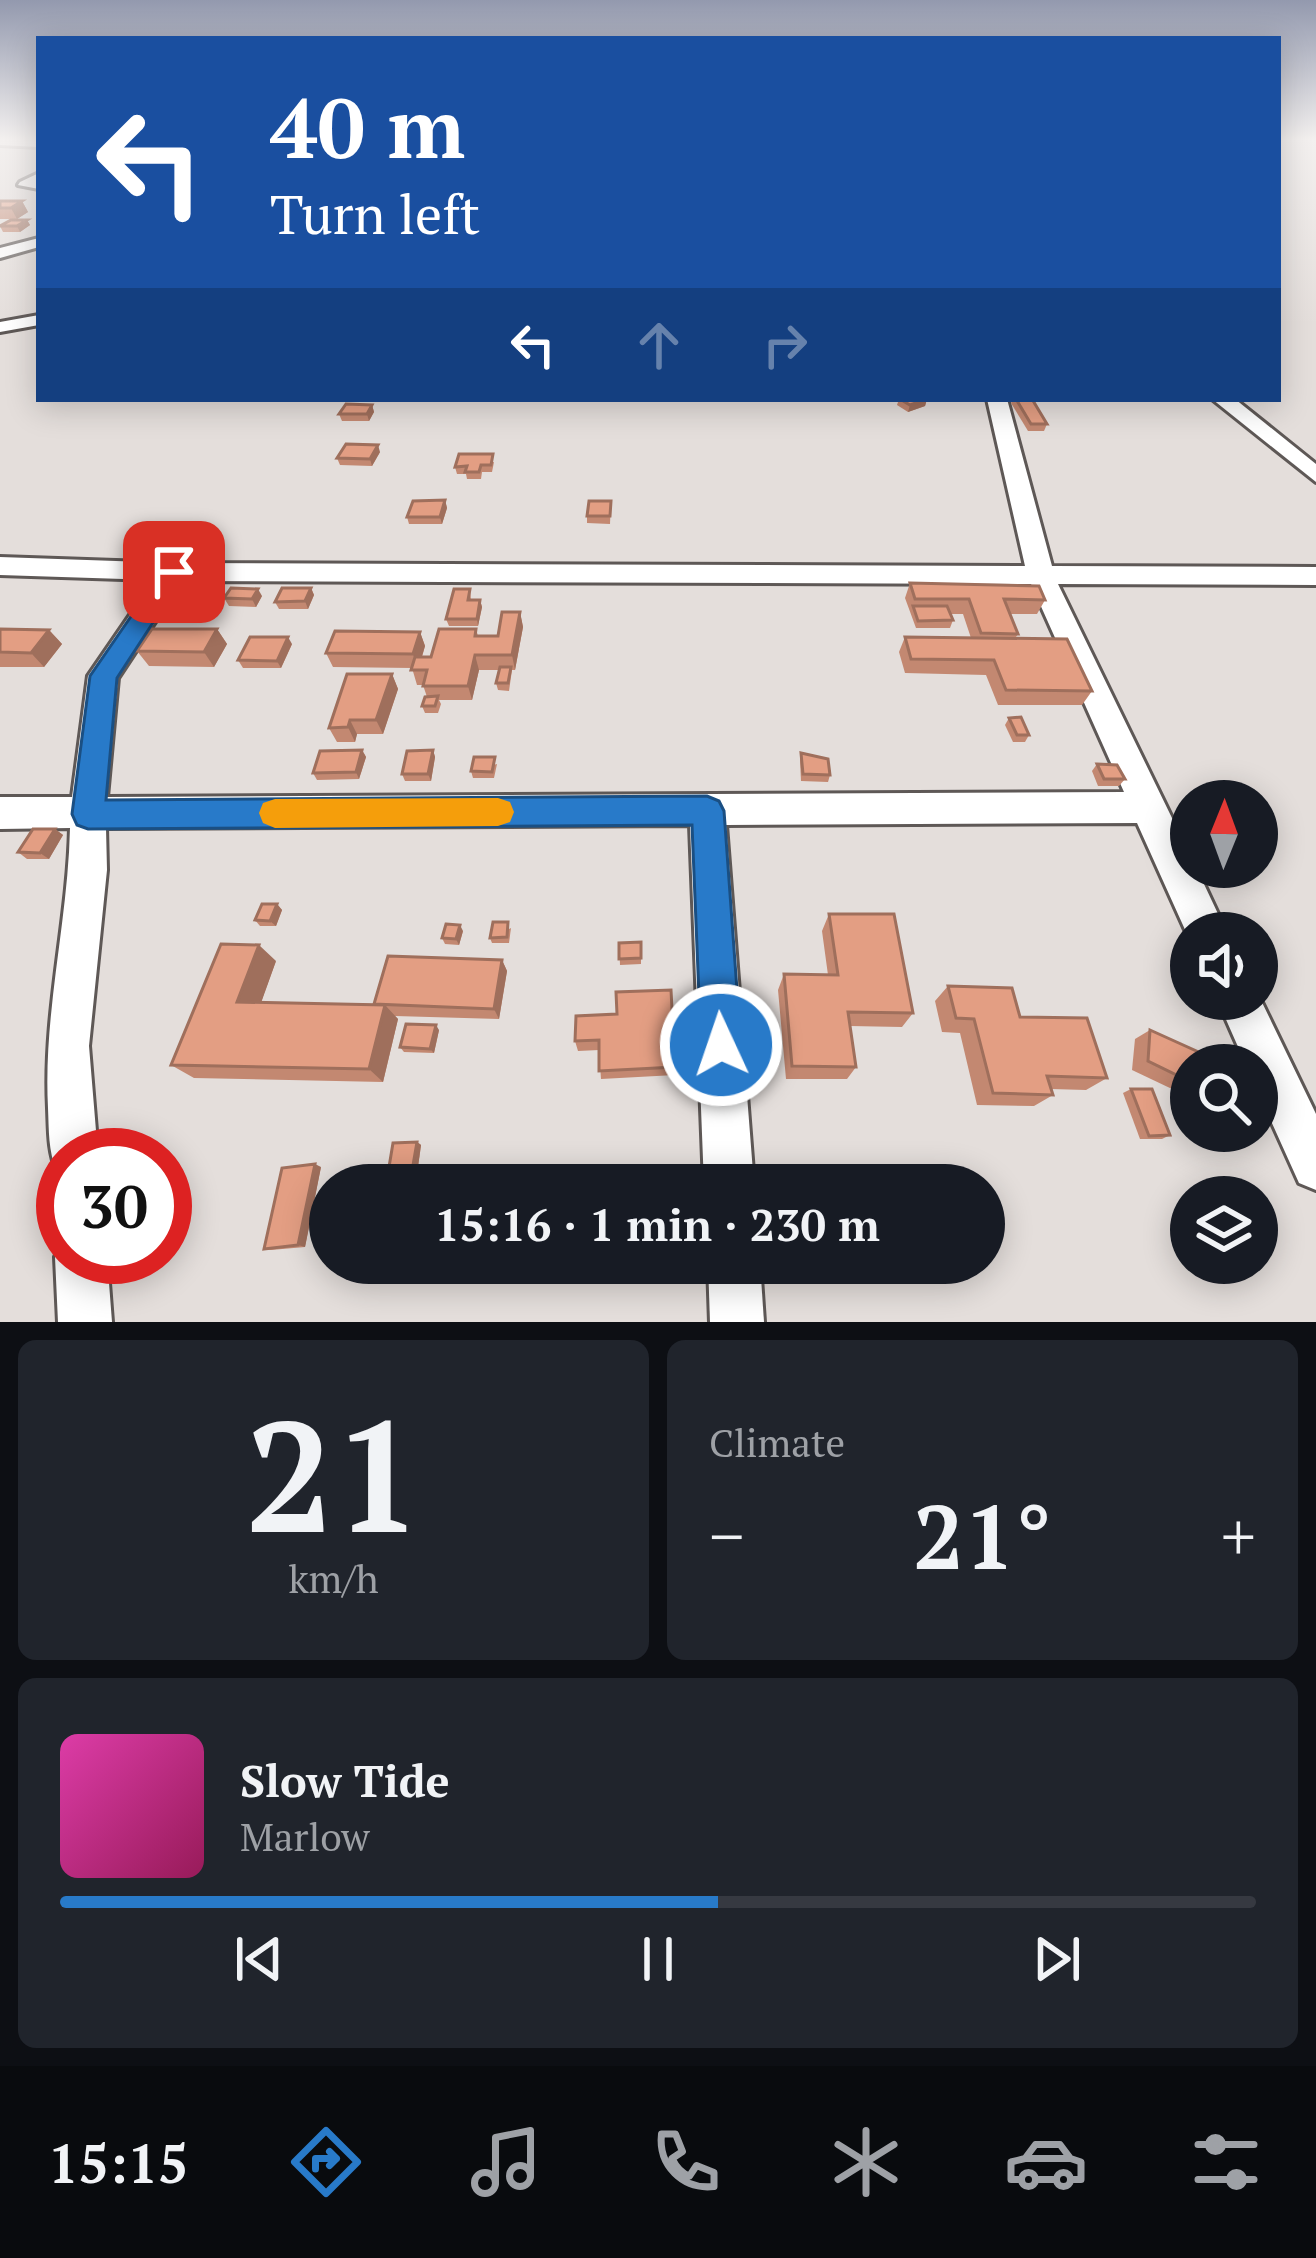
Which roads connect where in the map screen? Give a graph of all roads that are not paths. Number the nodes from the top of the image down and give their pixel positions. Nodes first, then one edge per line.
1 (36, 241) edge
2 (0, 242) edge
3 (36, 242) edge
4 (0, 254) edge
5 (36, 321) edge
6 (0, 327) edge
7 (998, 402) edge
8 (1226, 402) edge
9 (1316, 475) edge
10 (0, 566) edge
11 (174, 572) junction
12 (1041, 576) junction
13 (1316, 576) edge
14 (1149, 807) junction
15 (707, 811) junction
16 (0, 813) edge
17 (88, 814) junction
18 (1198, 912) edge
19 (1248, 1020) edge
20 (72, 1128) edge
21 (728, 1164) edge
22 (1316, 1166) edge
23 (83, 1284) edge
24 (735, 1284) edge
25 (85, 1322) edge
26 (737, 1322) edge

1 - 2 street
3 - 4 street
5 - 6 street
7 - 12 street
8 - 9 street
10 - 11 street
11 - 12 street
11 - 17 street
12 - 13 street
12 - 14 street
14 - 15 street
14 - 18 street
15 - 17 street
15 - 21 street
16 - 17 street
17 - 20 street
19 - 22 street
23 - 25 street
24 - 26 street

